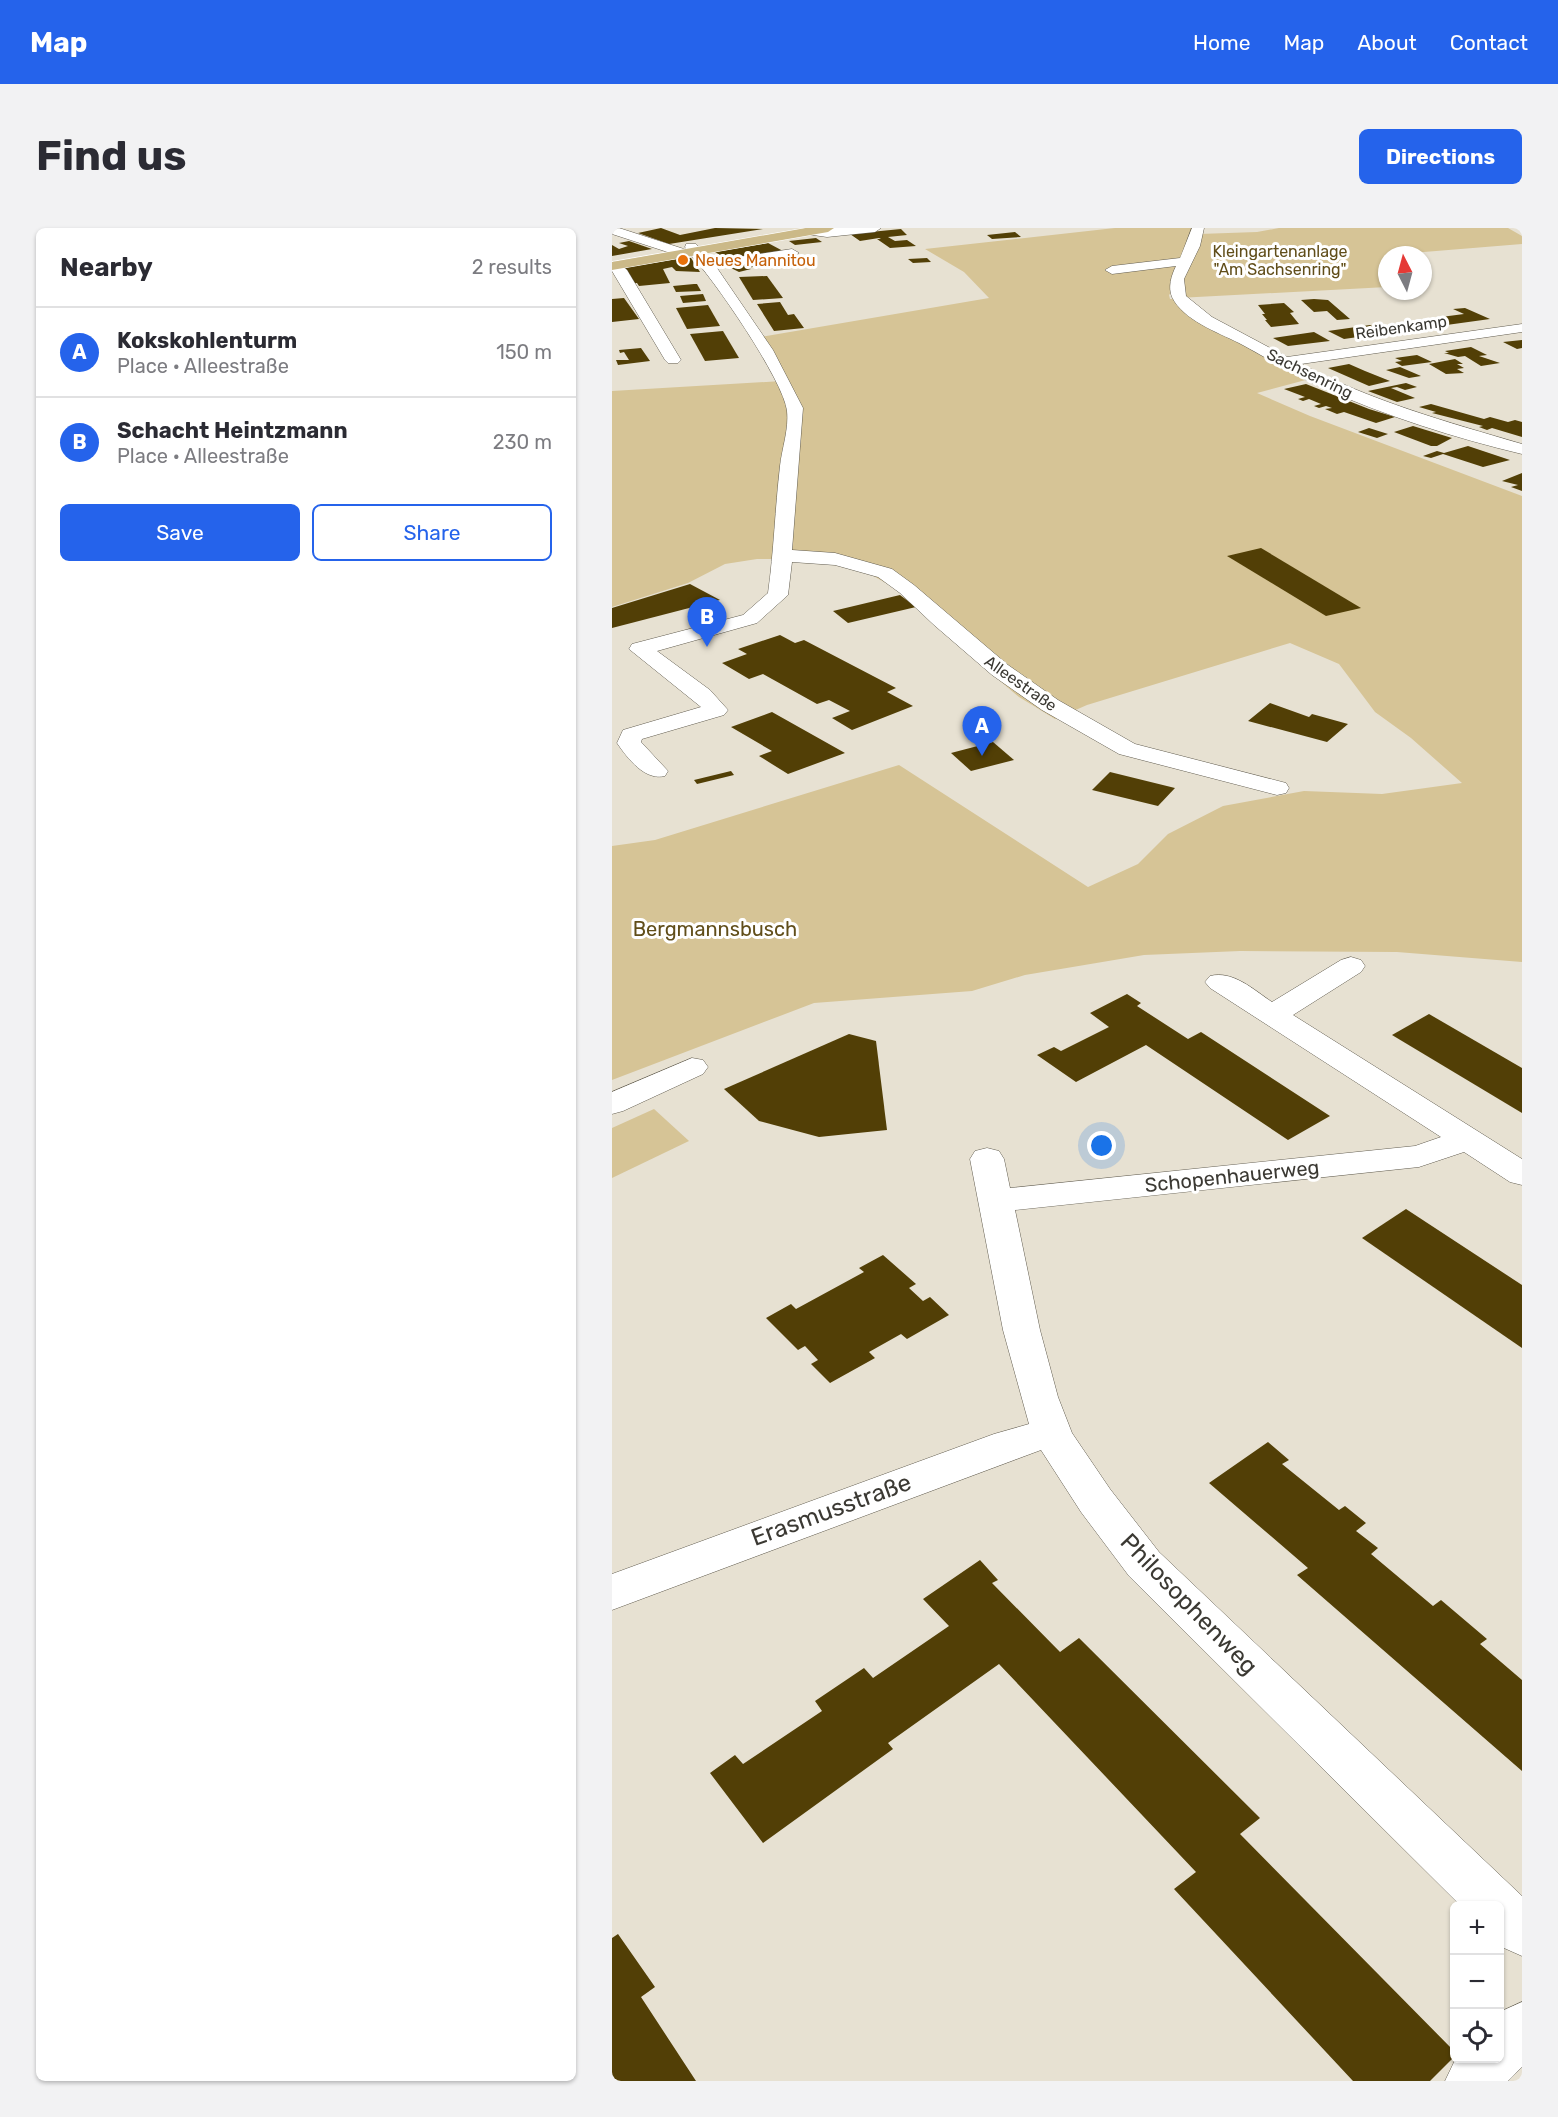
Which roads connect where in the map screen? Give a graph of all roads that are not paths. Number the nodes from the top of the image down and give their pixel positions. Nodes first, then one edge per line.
1 (828, 228) edge
2 (875, 228) edge
3 (1198, 228) edge
4 (647, 230) dead end
5 (804, 230) edge
6 (618, 232) edge
7 (686, 250) junction
8 (1209, 250) dead end
9 (792, 253) dead end
10 (1189, 256) junction
11 (708, 265) junction
12 (615, 268) edge
13 (1112, 270) dead end
14 (1522, 328) edge
15 (673, 360) dead end
16 (1286, 362) junction
17 (1522, 449) edge
18 (782, 557) junction
19 (622, 736) edge
20 (656, 771) dead end
21 (1277, 788) dead end
22 (1351, 966) dead end
23 (1220, 982) dead end
24 (1271, 1016) junction
25 (692, 1067) dead end
26 (612, 1104) edge
27 (1465, 1140) junction
28 (987, 1159) dead end
29 (1522, 1174) edge
30 (997, 1201) junction
31 (1051, 1432) junction
32 (612, 1592) edge
33 (1492, 1901) edge
34 (1504, 1913) edge
35 (1522, 1931) edge
36 (1522, 2028) edge
37 (1504, 2048) edge
38 (1488, 2063) edge
39 (1472, 2081) edge

1 - 5 main road
2 - 5 street
3 - 10 street, Sachsenring
4 - 6 street
5 - 7 main road
6 - 7 street
7 - 11 street
7 - 12 main road
8 - 10 street
9 - 11 street
10 - 13 street
10 - 16 street, Sachsenring
11 - 18 street
12 - 15 street
14 - 16 street, Reibenkamp
16 - 17 street, Sachsenring
18 - 19 street
18 - 21 street, Alleestraße
19 - 20 street
22 - 24 street
23 - 24 street
24 - 27 street
25 - 26 street
27 - 29 street
27 - 30 street, Schopenhauerweg
28 - 30 street, Philosophenweg
30 - 31 street, Philosophenweg
31 - 32 street, Erasmusstraße
31 - 33 street, Philosophenweg
34 - 35 street
36 - 37 street
38 - 39 street

